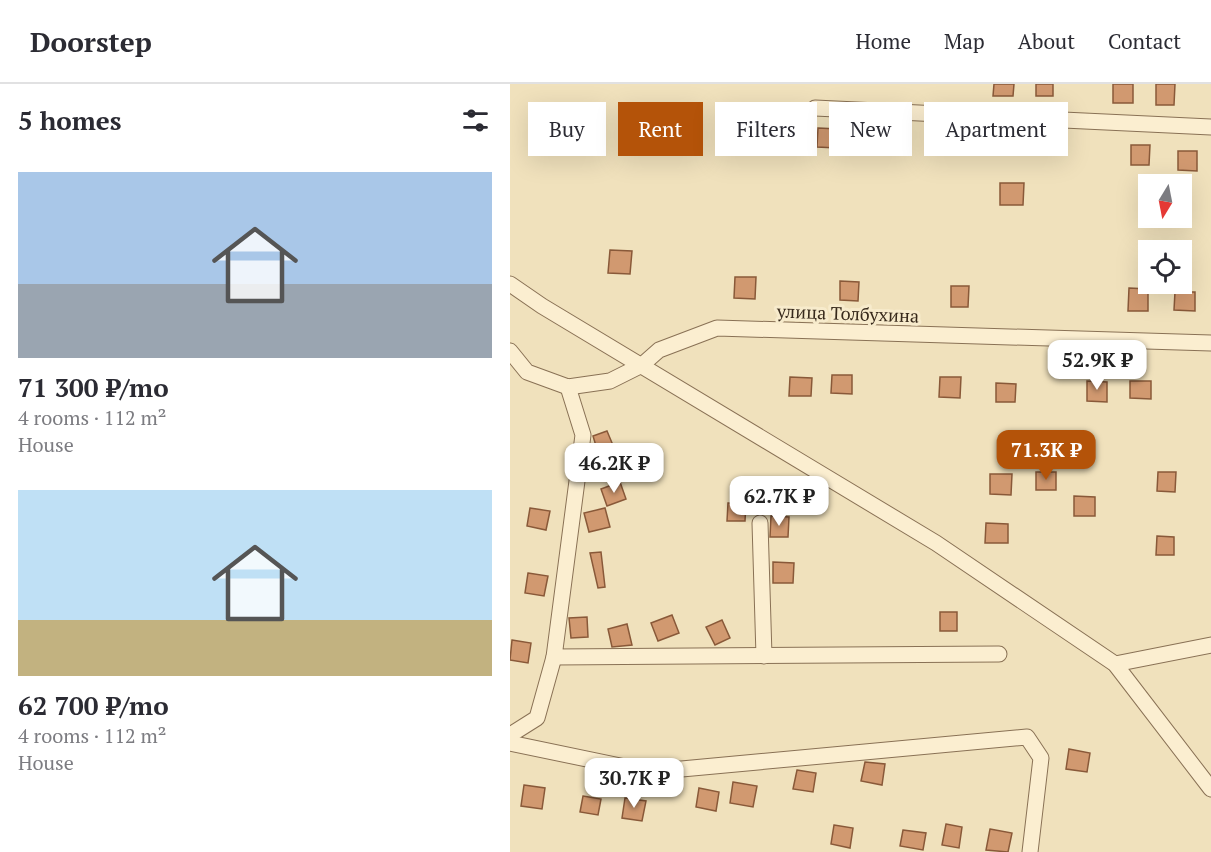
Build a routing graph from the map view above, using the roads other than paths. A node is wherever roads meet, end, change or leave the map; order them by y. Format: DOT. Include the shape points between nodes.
graph roads {
  1 [pos="817,108"];
  2 [pos="1211,127"];
  3 [pos="510,284"];
  4 [pos="1211,343"];
  5 [pos="510,351"];
  6 [pos="642,365"];
  7 [pos="568,387"];
  8 [pos="760,523"];
  9 [pos="1211,645"];
  10 [pos="999,654"];
  11 [pos="764,656"];
  12 [pos="554,657"];
  13 [pos="1115,664"];
  14 [pos="510,735"];
  15 [pos="510,743"];
  16 [pos="1211,789"];
  17 [pos="1030,852"];
  1 -- 2 [label="street"];
  3 -- 6 [label="street"];
  4 -- 6 [label="street, улица Толбухина" via="717,328 659,350"];
  5 -- 7 [label="street, улица Толбухина" via="527,372"];
  6 -- 7 [label="street, улица Толбухина" via="610,381"];
  6 -- 13 [label="street" via="936,543"];
  7 -- 12 [label="street" via="583,435"];
  8 -- 11 [label="street"];
  9 -- 13 [label="street"];
  10 -- 11 [label="street"];
  11 -- 12 [label="street"];
  12 -- 14 [label="street" via="537,718"];
  13 -- 16 [label="street"];
  15 -- 17 [label="street" via="649,772 1027,737 1041,758"];
}
